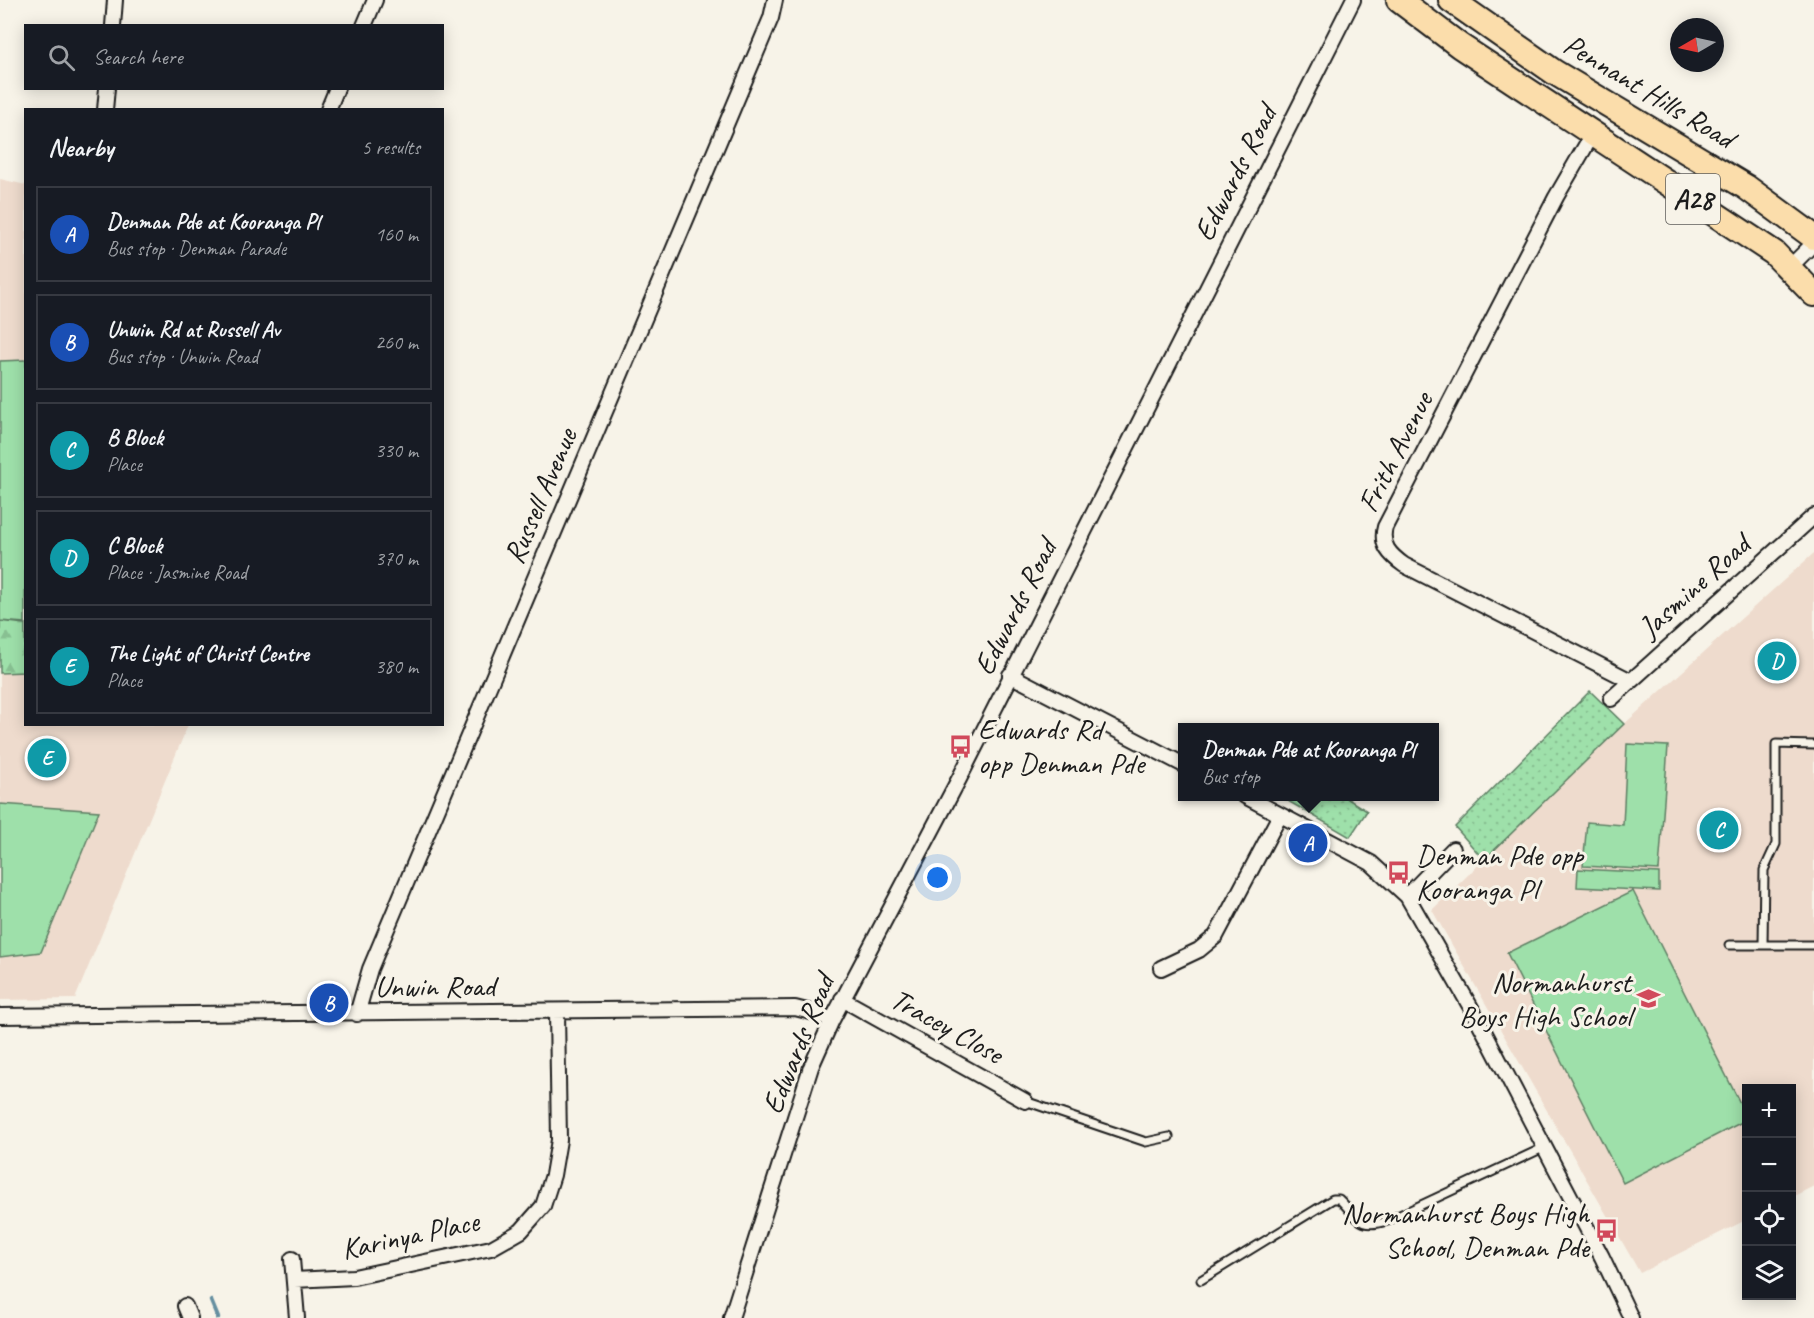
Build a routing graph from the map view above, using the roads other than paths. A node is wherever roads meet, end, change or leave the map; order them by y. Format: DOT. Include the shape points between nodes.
graph roads {
  1 [pos="116,0"];
  2 [pos="375,0"];
  3 [pos="775,0"];
  4 [pos="1353,0"];
  5 [pos="1399,0"];
  6 [pos="1451,0"];
  7 [pos="113,24"];
  8 [pos="365,24"];
  9 [pos="107,90"];
  10 [pos="336,90"];
  11 [pos="105,108"];
  12 [pos="329,108"];
  13 [pos="1592,135"];
  14 [pos="1814,237"];
  15 [pos="1814,243"];
  16 [pos="1790,267"];
  17 [pos="1814,294"];
  18 [pos="1814,516"];
  19 [pos="1010,675"];
  20 [pos="1629,680"];
  21 [pos="1611,699"];
  22 [pos="1814,744"];
  23 [pos="1178,762"];
  24 [pos="1254,801"];
  25 [pos="1280,815"];
  26 [pos="1453,849"];
  27 [pos="1407,896"];
  28 [pos="1729,945"];
  29 [pos="1763,945"];
  30 [pos="1814,945"];
  31 [pos="1161,968"];
  32 [pos="842,999"];
  33 [pos="557,1012"];
  34 [pos="357,1014"];
  35 [pos="0,1016"];
  36 [pos="832,1020"];
  37 [pos="1025,1101"];
  38 [pos="1169,1137"];
  39 [pos="1545,1147"];
  40 [pos="292,1259"];
  41 [pos="1201,1280"];
  42 [pos="294,1281"];
  43 [pos="297,1318"];
  44 [pos="730,1318"];
  45 [pos="1630,1318"];
  1 -- 7 [label="street"];
  2 -- 8 [label="street"];
  3 -- 34 [label="street, Russell Avenue" via="771,18 370,969"];
  4 -- 19 [label="street, Edwards Road"];
  5 -- 13 [label="highway, A28"];
  6 -- 14 [label="highway, Pennant Hills Road / A28" via="1554,72 1746,187"];
  9 -- 11 [label="street"];
  10 -- 12 [label="street"];
  13 -- 16 [label="highway, A28" via="1728,221"];
  13 -- 20 [label="street, Frith Avenue" via="1556,197 1383,536 1390,555 1404,565"];
  15 -- 16 [label="street"];
  16 -- 17 [label="highway, A28"];
  18 -- 20 [label="street, Jasmine Road"];
  19 -- 23 [label="street"];
  19 -- 32 [label="street, Edwards Road"];
  20 -- 21 [label="street, Jasmine Road"];
  22 -- 29 [label="lane" via="1776,744 1776,844 1764,870"];
  24 -- 25 [label="street"];
  25 -- 27 [label="street" via="1371,863"];
  25 -- 31 [label="street" via="1216,936 1199,950"];
  26 -- 27 [label="street"];
  27 -- 39 [label="street"];
  28 -- 29 [label="lane"];
  29 -- 30 [label="lane"];
  32 -- 36 [label="street, Edwards Road"];
  32 -- 37 [label="street, Tracey Close"];
  33 -- 34 [label="street, Unwin Road"];
  33 -- 36 [label="street, Unwin Road" via="795,1008"];
  33 -- 42 [label="street, Karinya Place" via="559,1140 543,1206 521,1232 491,1248 354,1277"];
  34 -- 35 [label="street, Unwin Road"];
  36 -- 44 [label="street, Edwards Road" via="812,1067"];
  37 -- 38 [label="lane" via="1146,1142"];
  39 -- 41 [label="lane" via="1377,1224 1361,1223 1339,1199 1333,1199"];
  39 -- 45 [label="street"];
  40 -- 42 [label="street"];
  42 -- 43 [label="street"];
}
